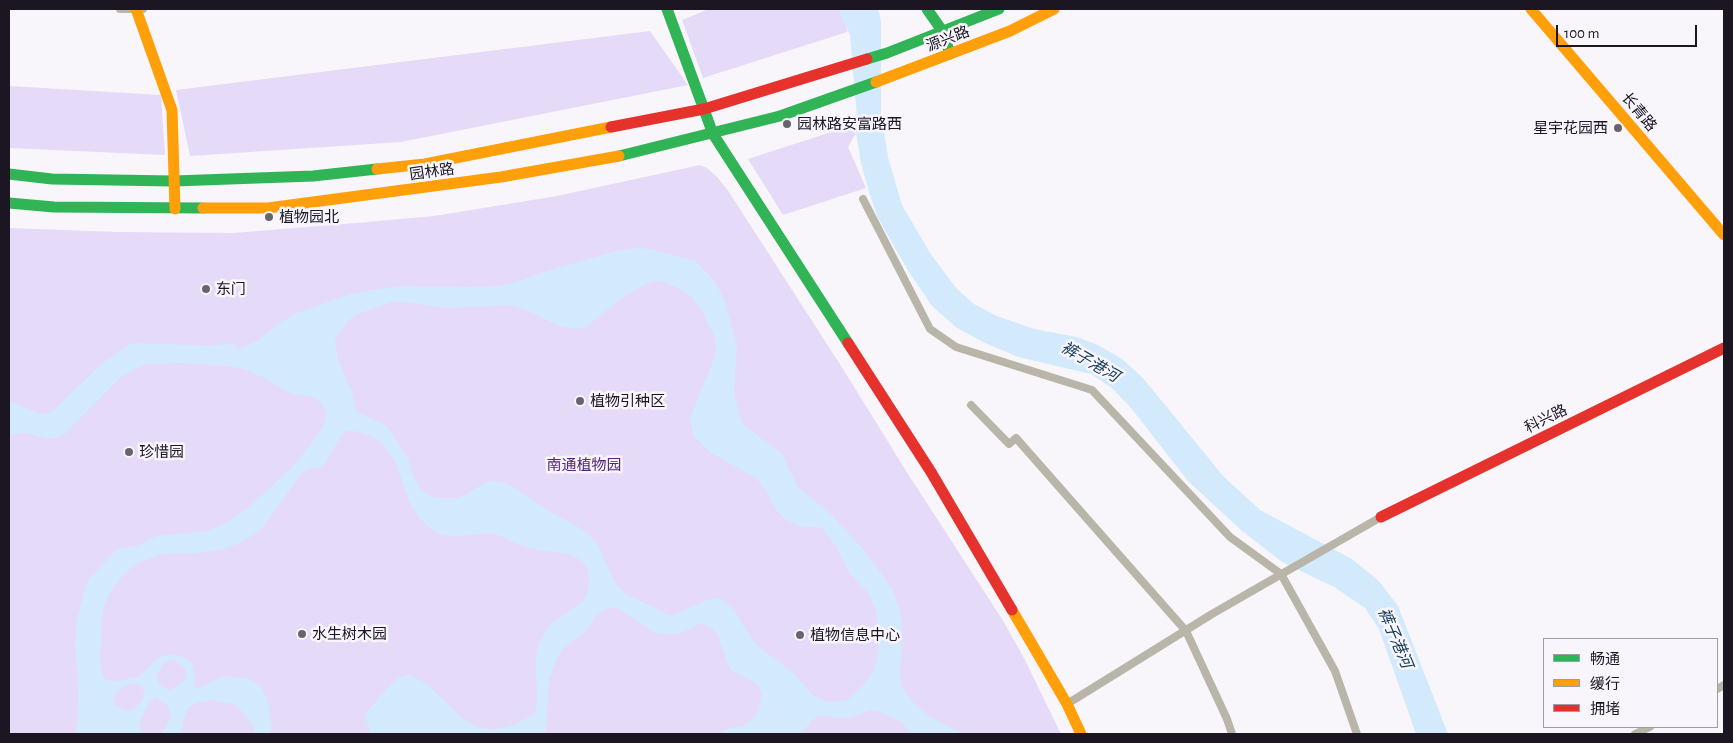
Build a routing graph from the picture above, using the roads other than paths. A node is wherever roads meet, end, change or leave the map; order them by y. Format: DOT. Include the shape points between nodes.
graph roads {
  1 [pos="120,9"];
  2 [pos="137,9"];
  3 [pos="143,9"];
  4 [pos="667,9"];
  5 [pos="927,9"];
  6 [pos="999,9"];
  7 [pos="1054,9"];
  8 [pos="1531,9"];
  9 [pos="943,32"];
  10 [pos="950,54"];
  11 [pos="831,70"];
  12 [pos="850,92"];
  13 [pos="704,109"];
  14 [pos="713,134"];
  15 [pos="9,174"];
  16 [pos="174,181"];
  17 [pos="863,199"];
  18 [pos="9,202"];
  19 [pos="175,209"];
  20 [pos="1724,236"];
  21 [pos="1724,348"];
  22 [pos="971,405"];
  23 [pos="1381,518"];
  24 [pos="1281,574"];
  25 [pos="1186,631"];
  26 [pos="1067,704"];
  27 [pos="1648,728"];
  28 [pos="1081,734"];
  29 [pos="1232,734"];
  30 [pos="1357,734"];
  31 [pos="1635,734"];
  1 -- 2 [label="street"];
  2 -- 3 [label="street"];
  2 -- 16 [label="main road" via="172,110"];
  4 -- 13 [label="main road"];
  5 -- 9 [label="main road"];
  6 -- 9 [label="main road, 源兴路"];
  7 -- 10 [label="main road, 源兴路" via="1010,31"];
  8 -- 20 [label="main road, 长青路"];
  9 -- 10 [label="main road"];
  9 -- 11 [label="main road, 源兴路"];
  10 -- 12 [label="main road, 源兴路"];
  11 -- 13 [label="main road, 园林路"];
  12 -- 14 [label="main road, 园林路" via="764,121"];
  13 -- 14 [label="main road"];
  13 -- 16 [label="main road, 园林路" via="425,164 313,176"];
  14 -- 19 [label="main road, 园林路" via="610,158 501,177 289,206"];
  14 -- 26 [label="main road" via="931,472"];
  15 -- 16 [label="main road, 园林路" via="52,179"];
  16 -- 19 [label="main road"];
  17 -- 24 [label="street" via="930,329 956,347 1092,390 1230,537"];
  18 -- 19 [label="main road, 园林路" via="54,207"];
  21 -- 23 [label="main road, 科兴路"];
  22 -- 25 [label="street" via="1009,444 1016,438"];
  23 -- 24 [label="street"];
  24 -- 25 [label="street"];
  24 -- 30 [label="street" via="1335,671"];
  25 -- 26 [label="street"];
  25 -- 29 [label="street"];
  26 -- 28 [label="main road"];
  27 -- 31 [label="street"];
}
